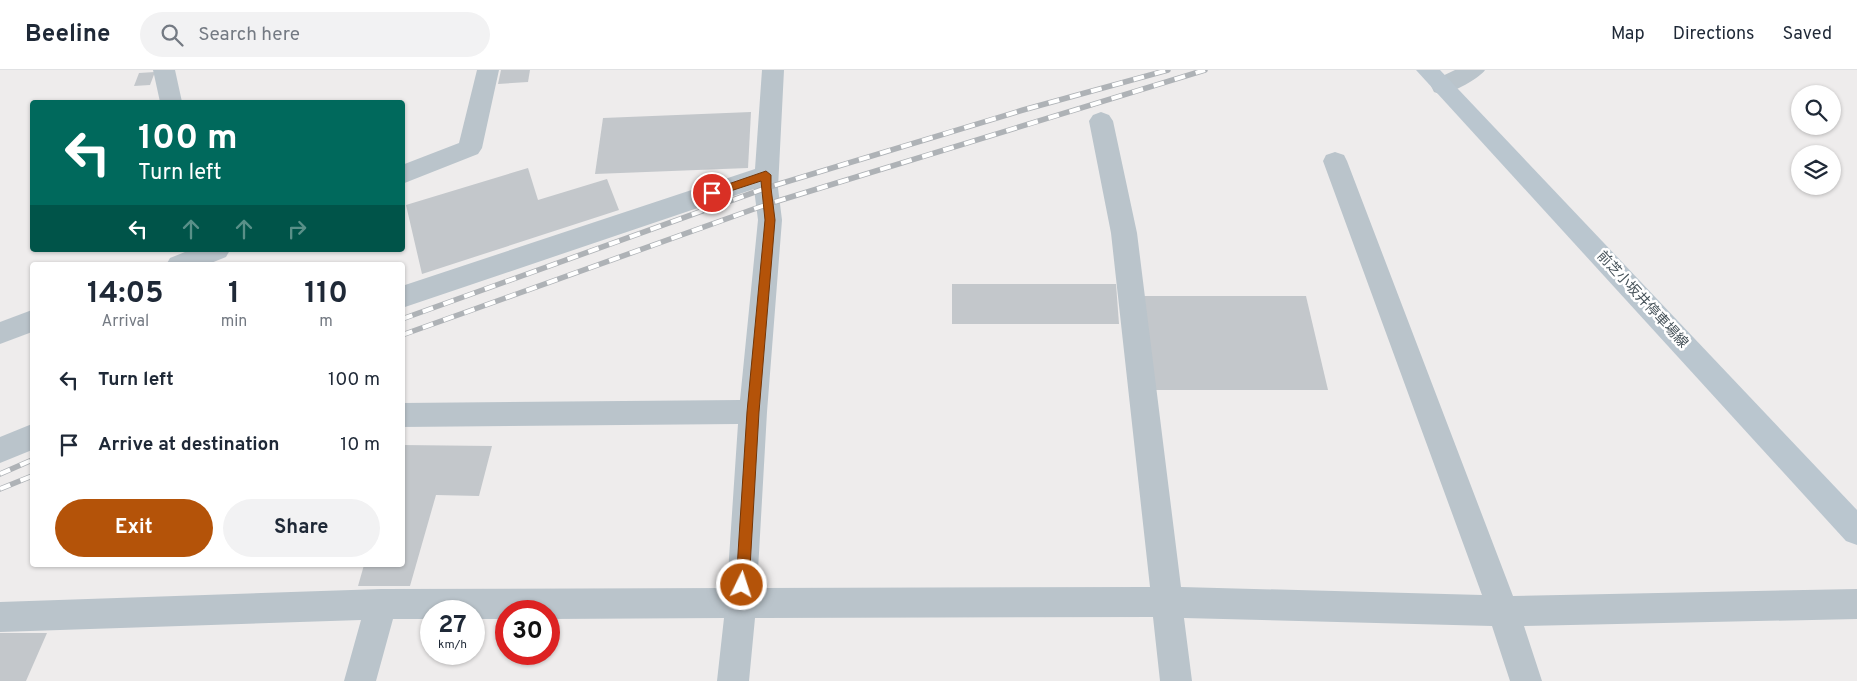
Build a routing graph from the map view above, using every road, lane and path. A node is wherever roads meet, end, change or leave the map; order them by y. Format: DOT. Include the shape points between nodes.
graph roads {
  1 [pos="164,70"];
  2 [pos="488,70"];
  3 [pos="773,70"];
  4 [pos="1474,70"];
  5 [pos="1434,78"];
  6 [pos="171,100"];
  7 [pos="1101,121"];
  8 [pos="1335,161"];
  9 [pos="405,174"];
  10 [pos="766,175"];
  11 [pos="212,255"];
  12 [pos="189,262"];
  13 [pos="405,296"];
  14 [pos="30,322"];
  15 [pos="0,333"];
  16 [pos="753,412"];
  17 [pos="405,415"];
  18 [pos="30,438"];
  19 [pos="0,450"];
  20 [pos="1857,531"];
  21 [pos="1167,602"];
  22 [pos="381,604"];
  23 [pos="741,604"];
  24 [pos="1857,604"];
  25 [pos="1503,611"];
  26 [pos="0,616"];
  27 [pos="360,681"];
  28 [pos="733,681"];
  29 [pos="1176,681"];
  30 [pos="1526,681"];
  1 -- 6 [label="street"];
  2 -- 9 [label="street" via="470,148"];
  3 -- 10 [label="street"];
  4 -- 5 [label="street"];
  5 -- 20 [label="main road, 前芝小坂井停車場線"];
  7 -- 21 [label="street" via="1124,233"];
  8 -- 25 [label="street"];
  10 -- 13 [label="street"];
  10 -- 16 [label="street" via="770,220"];
  11 -- 12 [label="street"];
  14 -- 15 [label="street"];
  16 -- 17 [label="street"];
  16 -- 23 [label="street"];
  18 -- 19 [label="street"];
  21 -- 23 [label="street"];
  21 -- 25 [label="street"];
  21 -- 29 [label="street"];
  22 -- 23 [label="street"];
  22 -- 26 [label="street"];
  22 -- 27 [label="street"];
  23 -- 28 [label="street"];
  24 -- 25 [label="street"];
  25 -- 30 [label="street"];
}
